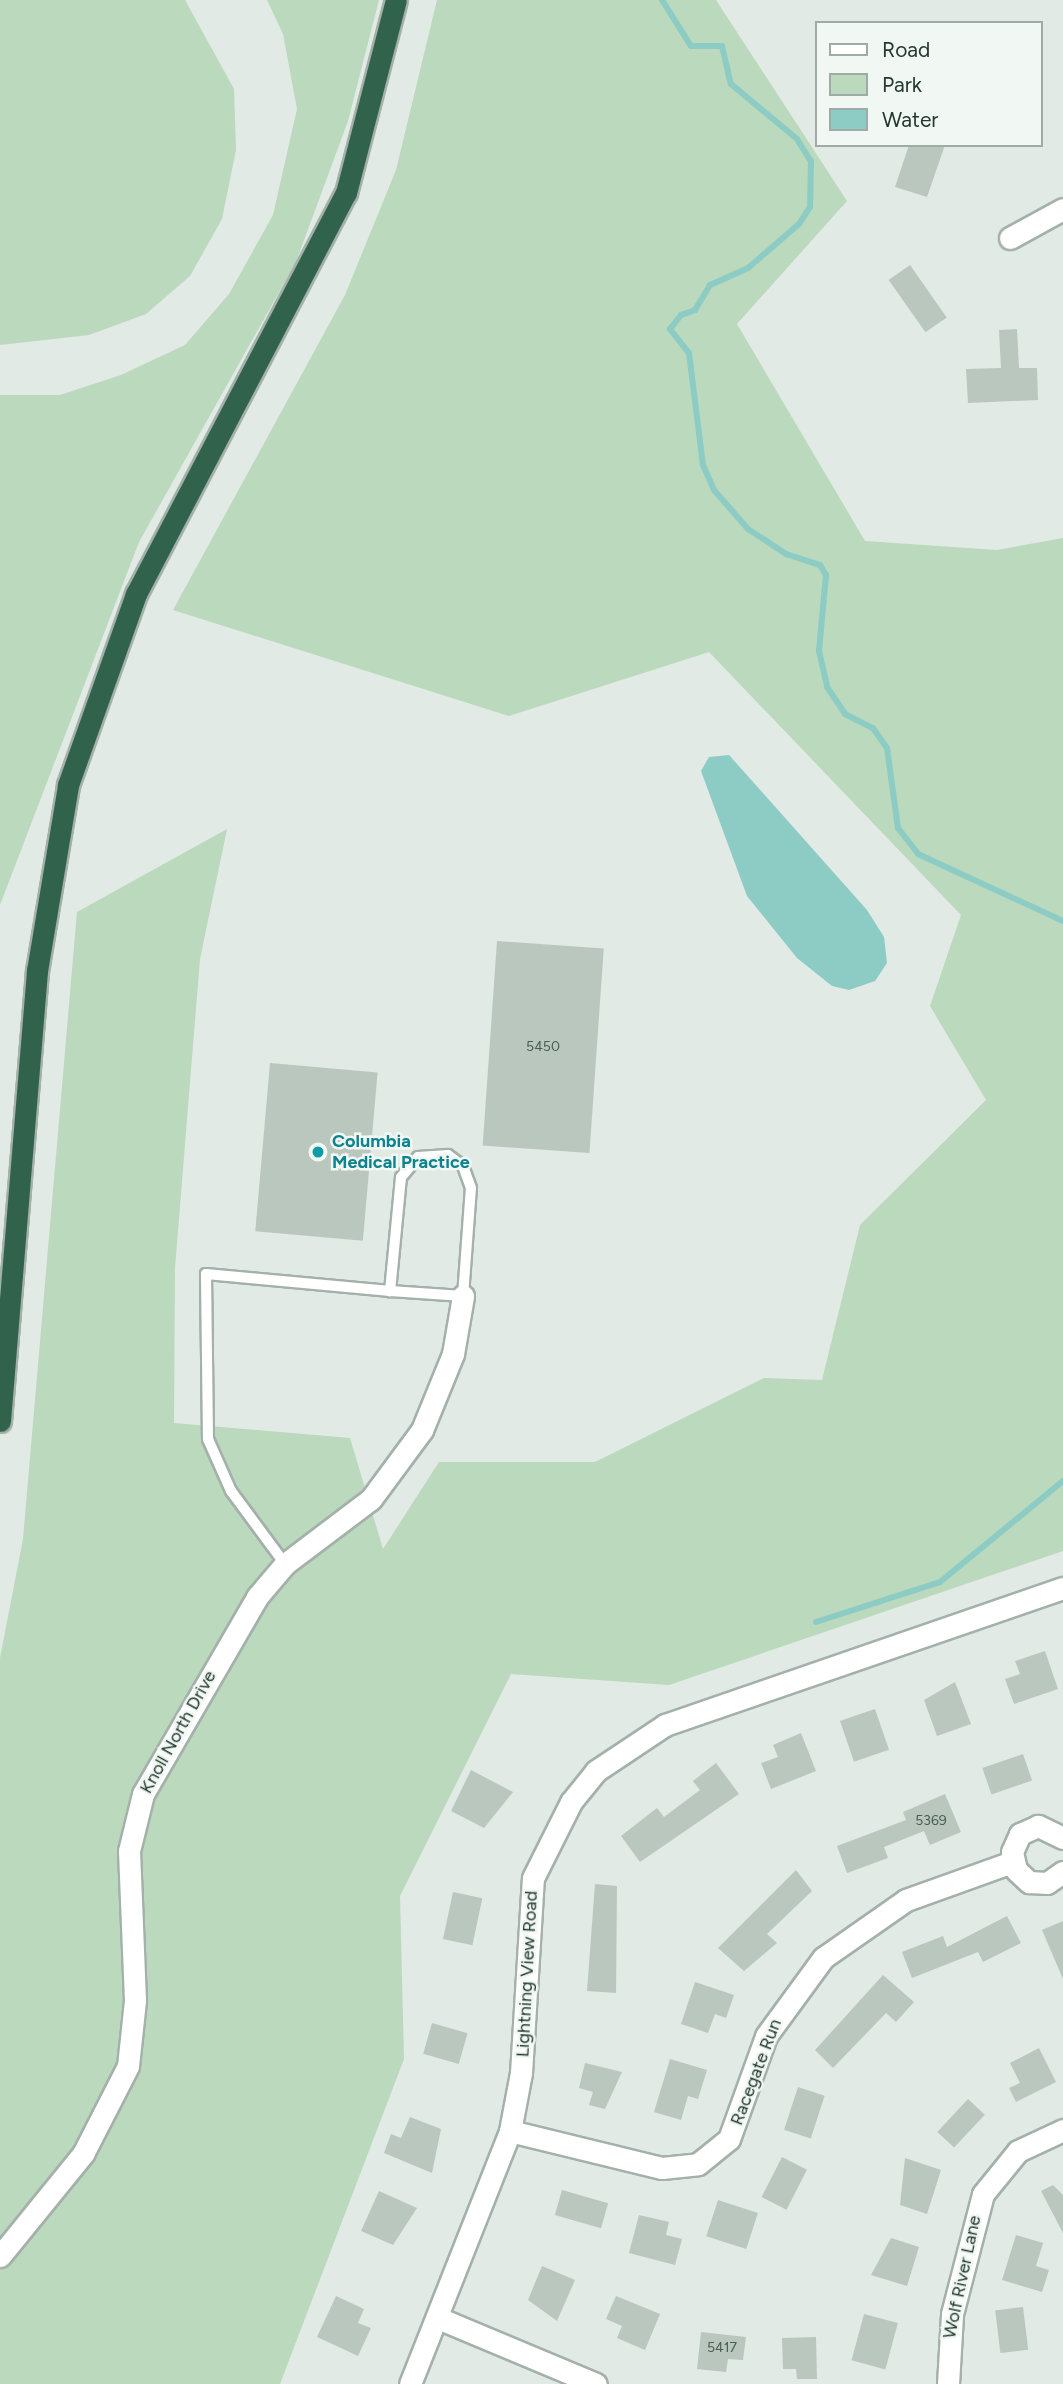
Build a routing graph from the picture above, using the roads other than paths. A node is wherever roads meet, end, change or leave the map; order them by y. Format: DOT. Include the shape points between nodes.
graph roads {
  1 [pos="396,0"];
  2 [pos="1063,209"];
  3 [pos="1010,237"];
  4 [pos="390,1291"];
  5 [pos="463,1296"];
  6 [pos="0,1421"];
  7 [pos="285,1564"];
  8 [pos="1063,1588"];
  9 [pos="1063,1838"];
  10 [pos="1012,1862"];
  11 [pos="1063,1872"];
  12 [pos="1063,2130"];
  13 [pos="510,2131"];
  14 [pos="0,2256"];
  15 [pos="438,2318"];
  16 [pos="410,2384"];
  17 [pos="596,2384"];
  18 [pos="948,2384"];
  1 -- 6 [label="highway" via="346,193 136,594 68,785 37,971"];
  2 -- 3 [label="street"];
  4 -- 5 [label="lane"];
  4 -- 5 [label="lane" via="401,1177 418,1157 437,1153 463,1166 471,1188"];
  4 -- 7 [label="lane" via="206,1274 208,1439 231,1491"];
  5 -- 7 [label="street, Knoll North Drive" via="453,1354 422,1430 371,1499"];
  7 -- 14 [label="street, Knoll North Drive" via="236,1626 143,1794 133,1823 128,1888 135,2035 119,2092 83,2154"];
  8 -- 13 [label="street, Lightning View Road" via="691,1714 596,1771 564,1814 533,1878 523,2049"];
  9 -- 10 [label="street" via="1048,1827 1028,1829 1014,1842"];
  10 -- 11 [label="street" via="1022,1877 1038,1884"];
  10 -- 13 [label="street, Racegate Run" via="906,1900 823,1958 766,2036 729,2139 698,2164 662,2168"];
  12 -- 18 [label="street, Wolf River Lane" via="1018,2151 983,2194 951,2314"];
  13 -- 15 [label="street, Lightning View Road"];
  15 -- 16 [label="street, Lightning View Road"];
  15 -- 17 [label="street"];
}
